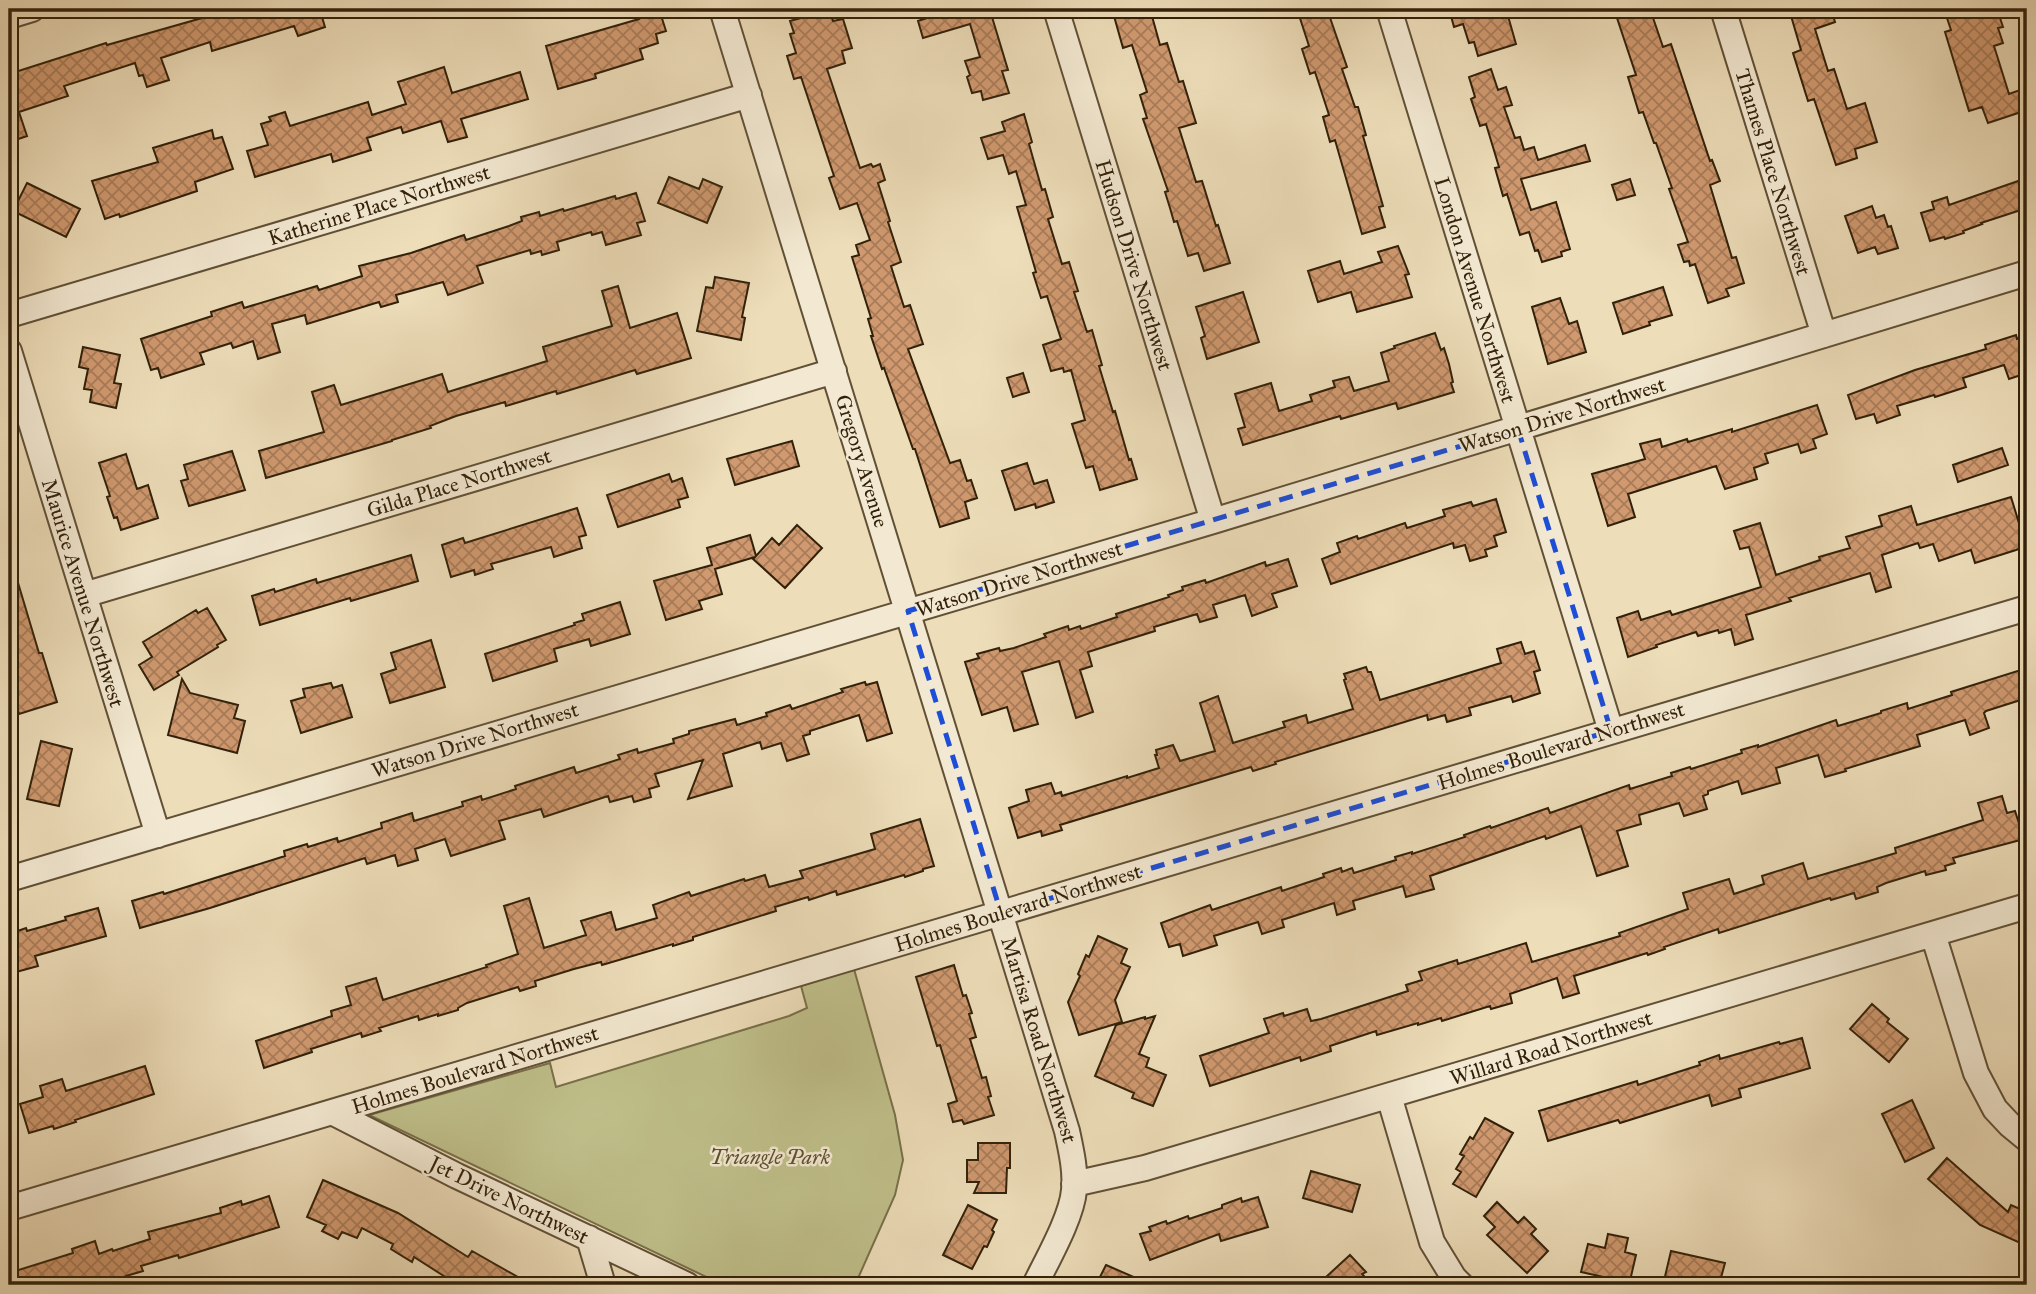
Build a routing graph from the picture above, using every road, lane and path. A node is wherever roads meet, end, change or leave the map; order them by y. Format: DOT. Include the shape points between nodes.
graph roads {
  1 [pos="32,9"];
  2 [pos="722,9"];
  3 [pos="1056,9"];
  4 [pos="1389,9"];
  5 [pos="1723,9"];
  6 [pos="9,16"];
  7 [pos="749,95"];
  8 [pos="2027,273"];
  9 [pos="9,315"];
  10 [pos="1824,335"];
  11 [pos="9,351"];
  12 [pos="834,371"];
  13 [pos="1518,429"];
  14 [pos="1213,521"];
  15 [pos="84,595"];
  16 [pos="2027,608"];
  17 [pos="908,611"];
  18 [pos="1611,731"];
  19 [pos="158,835"];
  20 [pos="9,879"];
  21 [pos="2027,906"];
  22 [pos="1001,913"];
  23 [pos="1933,934"];
  24 [pos="1388,1096"];
  25 [pos="332,1112"];
  26 [pos="2027,1139"];
  27 [pos="1074,1184"];
  28 [pos="9,1208"];
  29 [pos="589,1238"];
  30 [pos="603,1285"];
  31 [pos="687,1285"];
  32 [pos="1035,1285"];
  33 [pos="1461,1285"];
  1 -- 6 [label="street"];
  2 -- 7 [label="street, Gregory Avenue"];
  3 -- 14 [label="street, Hudson Drive Northwest"];
  4 -- 13 [label="street, London Avenue Northwest"];
  5 -- 10 [label="street, Thames Place Northwest"];
  7 -- 9 [label="street, Katherine Place Northwest"];
  7 -- 12 [label="street, Gregory Avenue"];
  8 -- 10 [label="street, Watson Drive Northwest"];
  10 -- 13 [label="street, Watson Drive Northwest"];
  11 -- 15 [label="street, Maurice Avenue Northwest"];
  12 -- 15 [label="street, Gilda Place Northwest"];
  12 -- 17 [label="street, Gregory Avenue"];
  13 -- 14 [label="street, Watson Drive Northwest"];
  13 -- 18 [label="street, London Avenue Northwest"];
  14 -- 17 [label="street, Watson Drive Northwest"];
  15 -- 19 [label="street, Maurice Avenue Northwest"];
  16 -- 18 [label="street, Holmes Boulevard Northwest"];
  17 -- 19 [label="street, Watson Drive Northwest"];
  17 -- 22 [label="street, Gregory Avenue"];
  18 -- 22 [label="street, Holmes Boulevard Northwest"];
  19 -- 20 [label="street, Watson Drive Northwest"];
  21 -- 23 [label="street, Willard Road Northwest"];
  22 -- 25 [label="street, Holmes Boulevard Northwest"];
  22 -- 27 [label="street, Martisa Road Northwest" via="1067,1131"];
  23 -- 24 [label="street, Willard Road Northwest"];
  23 -- 26 [label="street" via="1976,1073 1995,1109"];
  24 -- 27 [label="street, Willard Road Northwest" via="1145,1168"];
  24 -- 33 [label="street" via="1432,1242"];
  25 -- 28 [label="street, Holmes Boulevard Northwest"];
  25 -- 29 [label="street, Jet Drive Northwest"];
  27 -- 32 [label="street, Martisa Road Northwest" via="1065,1222"];
  29 -- 30 [label="street"];
  29 -- 31 [label="street, Jet Drive Northwest"];
}
